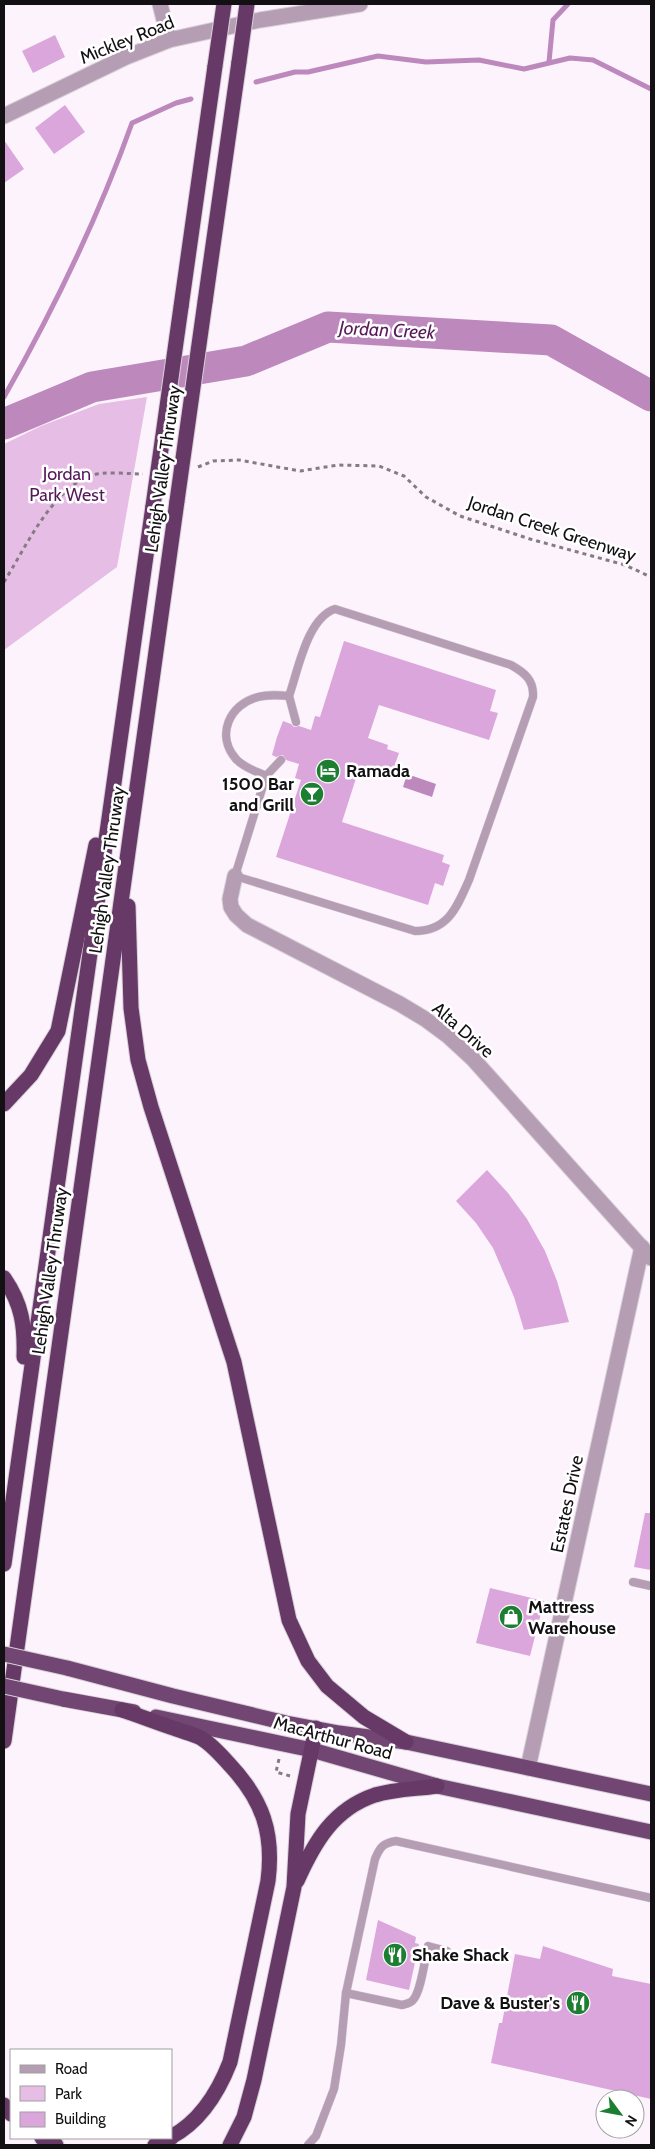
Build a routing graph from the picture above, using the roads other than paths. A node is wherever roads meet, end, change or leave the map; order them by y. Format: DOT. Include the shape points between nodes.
graph roads {
  1 [pos="160,4"];
  2 [pos="224,4"];
  3 [pos="247,4"];
  4 [pos="360,4"];
  5 [pos="170,40"];
  6 [pos="4,116"];
  7 [pos="128,686"];
  8 [pos="289,696"];
  9 [pos="296,722"];
  10 [pos="281,760"];
  11 [pos="266,776"];
  12 [pos="127,862"];
  13 [pos="234,876"];
  14 [pos="4,1104"];
  15 [pos="648,1249"];
  16 [pos="4,1278"];
  17 [pos="23,1427"];
  18 [pos="4,1564"];
  19 [pos="633,1582"];
  20 [pos="651,1586"];
  21 [pos="4,1654"];
  22 [pos="4,1686"];
  23 [pos="122,1710"];
  24 [pos="316,1728"];
  25 [pos="4,1742"];
  26 [pos="406,1742"];
  27 [pos="312,1750"];
  28 [pos="528,1768"];
  29 [pos="437,1786"];
  30 [pos="651,1794"];
  31 [pos="651,1832"];
  32 [pos="294,1887"];
  33 [pos="651,1898"];
  34 [pos="447,1950"];
  35 [pos="346,1993"];
  36 [pos="172,2137"];
  37 [pos="44,2139"];
  38 [pos="169,2139"];
  39 [pos="56,2145"];
  40 [pos="155,2145"];
  41 [pos="230,2145"];
  42 [pos="308,2145"];
  1 -- 5 [label="street"];
  2 -- 7 [label="highway, Lehigh Valley Thruway, bridge"];
  3 -- 12 [label="highway, Lehigh Valley Thruway, bridge"];
  4 -- 5 [label="street, Mickley Road" via="260,20"];
  5 -- 6 [label="street, Mickley Road" via="126,57"];
  7 -- 14 [label="highway" via="58,1031 31,1075"];
  7 -- 17 [label="highway, Lehigh Valley Thruway"];
  8 -- 9 [label="lane"];
  8 -- 11 [label="lane" via="263,696 246,702 231,715 226,726 226,743 237,760"];
  8 -- 13 [label="lane" via="313,628 324,614 335,609 511,665 530,679 534,688 469,880 460,900 438,927 414,931"];
  10 -- 11 [label="lane"];
  11 -- 13 [label="lane"];
  12 -- 25 [label="highway, Lehigh Valley Thruway"];
  12 -- 26 [label="highway" via="131,1008 138,1060 234,1362 289,1620 300,1647 327,1686 364,1717"];
  13 -- 15 [label="street, Alta Drive" via="230,899 236,915 262,934 400,1004 448,1036"];
  15 -- 28 [label="street, Estates Drive"];
  16 -- 17 [label="highway" via="18,1304 25,1329"];
  17 -- 18 [label="highway, Lehigh Valley Thruway"];
  19 -- 20 [label="lane"];
  21 -- 24 [label="highway, MacArthur Road, bridge"];
  22 -- 23 [label="highway, MacArthur Road, bridge"];
  23 -- 27 [label="highway, MacArthur Road"];
  23 -- 36 [label="highway" via="201,1738 213,1748 251,1790 269,1835 268,1882 230,2062 220,2087 206,2107"];
  24 -- 26 [label="highway, MacArthur Road"];
  24 -- 27 [label="highway"];
  26 -- 28 [label="highway, MacArthur Road"];
  27 -- 29 [label="highway, MacArthur Road"];
  27 -- 32 [label="highway" via="298,1814"];
  28 -- 30 [label="highway, MacArthur Road"];
  29 -- 31 [label="highway, MacArthur Road"];
  29 -- 32 [label="highway" via="376,1795 335,1818 310,1853"];
  32 -- 41 [label="highway" via="254,2080 244,2117"];
  33 -- 35 [label="lane" via="396,1841 386,1842 375,1859"];
  34 -- 35 [label="lane" via="428,1946 417,1992 414,2000 408,2003 402,2005"];
  35 -- 42 [label="lane" via="334,2089 316,2136"];
  37 -- 39 [label="highway"];
  38 -- 40 [label="highway"];
}
